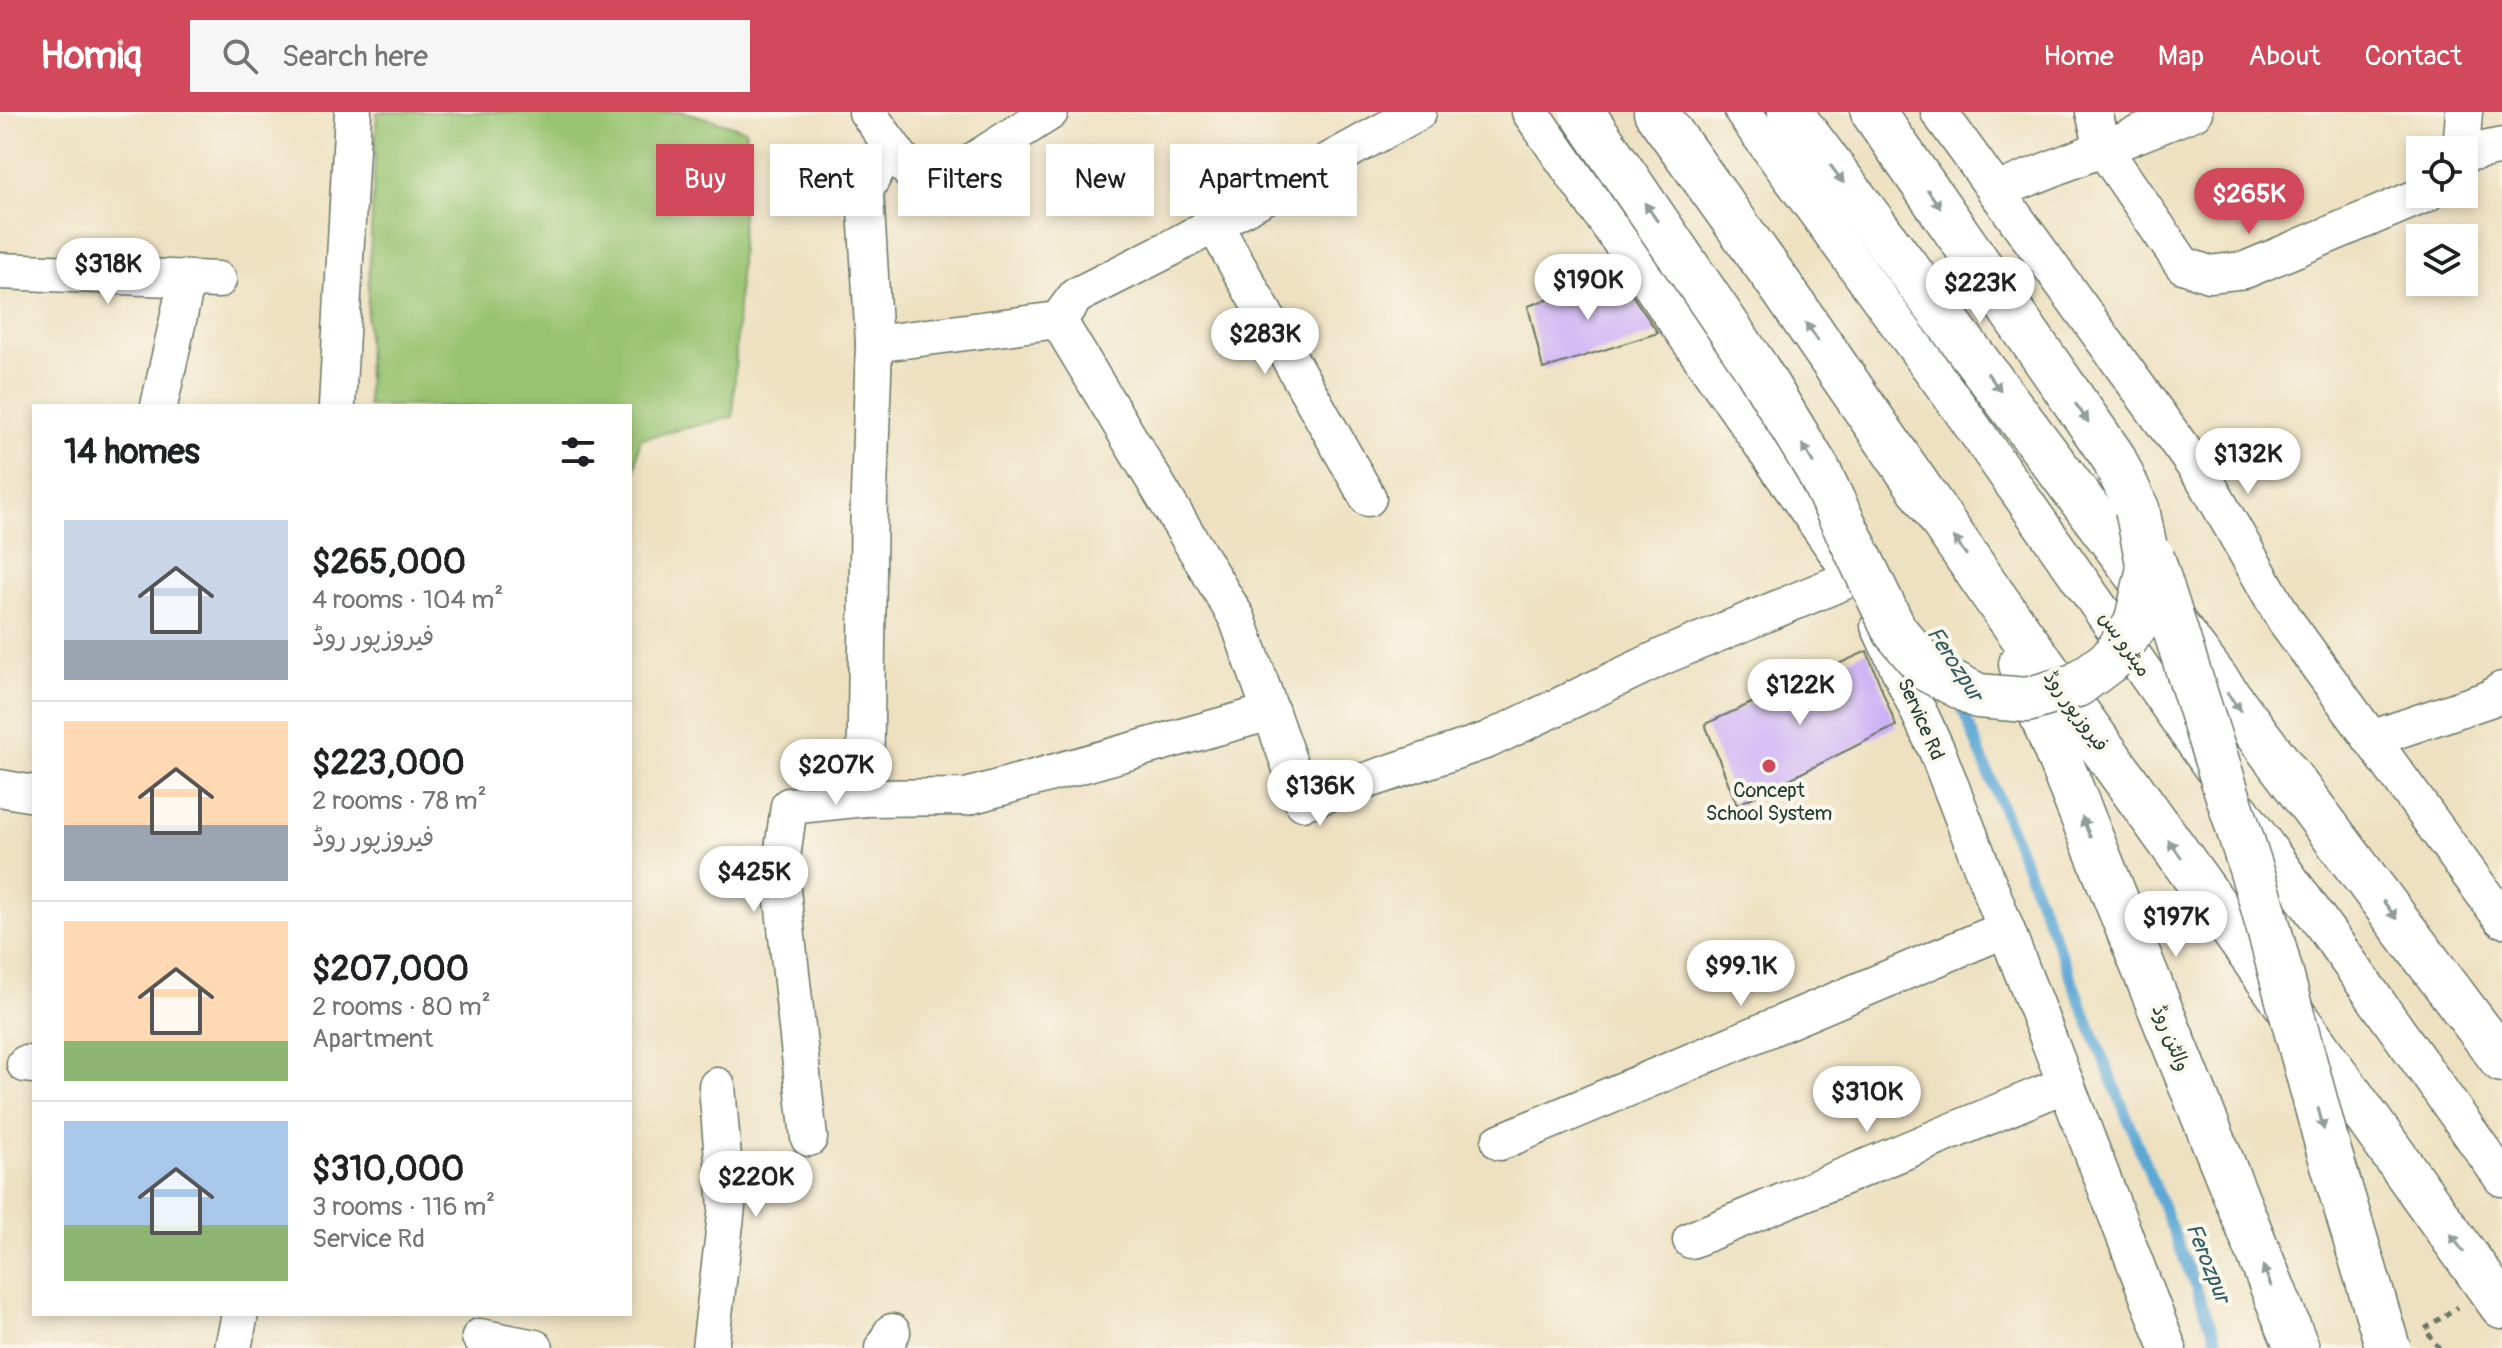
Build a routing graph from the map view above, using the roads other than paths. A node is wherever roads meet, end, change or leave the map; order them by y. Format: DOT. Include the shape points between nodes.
graph roads {
  1 [pos="353,112"];
  2 [pos="867,112"];
  3 [pos="1050,112"];
  4 [pos="1418,112"];
  5 [pos="1530,112"];
  6 [pos="1582,112"];
  7 [pos="1656,112"];
  8 [pos="1743,112"];
  9 [pos="1790,112"];
  10 [pos="1873,112"];
  11 [pos="1939,112"];
  12 [pos="2094,112"];
  13 [pos="2194,112"];
  14 [pos="2464,112"];
  15 [pos="2463,136"];
  16 [pos="890,144"];
  17 [pos="2502,146"];
  18 [pos="2103,148"];
  19 [pos="2478,150"];
  20 [pos="1996,191"];
  21 [pos="2406,202"];
  22 [pos="1214,224"];
  23 [pos="0,271"];
  24 [pos="1058,320"];
  25 [pos="874,344"];
  26 [pos="160,404"];
  27 [pos="337,404"];
  28 [pos="1368,498"];
  29 [pos="2137,509"];
  30 [pos="1854,577"];
  31 [pos="1993,595"];
  32 [pos="2502,690"];
  33 [pos="1271,712"];
  34 [pos="2371,739"];
  35 [pos="0,788"];
  36 [pos="32,794"];
  37 [pos="865,798"];
  38 [pos="2500,911"];
  39 [pos="2006,929"];
  40 [pos="2502,1060"];
  41 [pos="2066,1084"];
  42 [pos="717,1086"];
  43 [pos="809,1138"];
  44 [pos="1500,1142"];
  45 [pos="2502,1178"];
  46 [pos="1691,1240"];
  47 [pos="2502,1306"];
  48 [pos="240,1316"];
  49 [pos="481,1333"];
  50 [pos="2407,1339"];
  51 [pos="233,1348"];
  52 [pos="535,1348"];
  53 [pos="710,1348"];
  54 [pos="2168,1348"];
  55 [pos="2297,1348"];
  1 -- 27 [label="street"];
  2 -- 16 [label="street"];
  3 -- 16 [label="street" via="935,182 917,181"];
  4 -- 22 [label="street"];
  5 -- 30 [label="street, Service Rd"];
  29 -- 6 [label="main road, one-way, bridge" via="2149,568 2136,624 2112,659 2077,685 2027,700 1978,696 1928,670 1895,631 1818,470 1757,369"];
  31 -- 7 [label="main road, فیروزپور روڈ, one-way"];
  8 -- 45 [label="street, میٹرو بس" via="1958,406"];
  9 -- 40 [label="main road, one-way"];
  10 -- 29 [label="main road, one-way" via="2113,457"];
  11 -- 20 [label="street"];
  12 -- 18 [label="street"];
  13 -- 18 [label="street"];
  14 -- 15 [label="street"];
  16 -- 25 [label="street" via="865,191"];
  17 -- 19 [label="street"];
  18 -- 20 [label="street"];
  18 -- 21 [label="street" via="2183,265 2209,274 2245,270"];
  20 -- 34 [label="street" via="2207,483 2285,620"];
  22 -- 24 [label="street" via="1076,296"];
  22 -- 28 [label="street"];
  23 -- 26 [label="street" via="203,280"];
  24 -- 25 [label="street"];
  24 -- 33 [label="street" via="1237,618"];
  25 -- 37 [label="street"];
  29 -- 50 [label="main road, one-way, bridge" via="2261,900 2328,1148"];
  30 -- 33 [label="street" via="1666,655 1488,740 1303,802"];
  30 -- 39 [label="street, Service Rd" via="1937,751"];
  47 -- 31 [label="main road, فیروزپور روڈ, one-way"];
  55 -- 31 [label="main road, والٹن روڈ, one-way"];
  32 -- 34 [label="street"];
  33 -- 37 [label="street" via="966,797"];
  34 -- 38 [label="street"];
  35 -- 36 [label="street"];
  37 -- 43 [label="street" via="789,806 780,872"];
  39 -- 41 [label="street, Service Rd"];
  39 -- 44 [label="street"];
  41 -- 46 [label="street"];
  41 -- 54 [label="street, Service Rd"];
  42 -- 53 [label="street" via="727,1207"];
  48 -- 51 [label="street"];
  49 -- 52 [label="street"];
}
